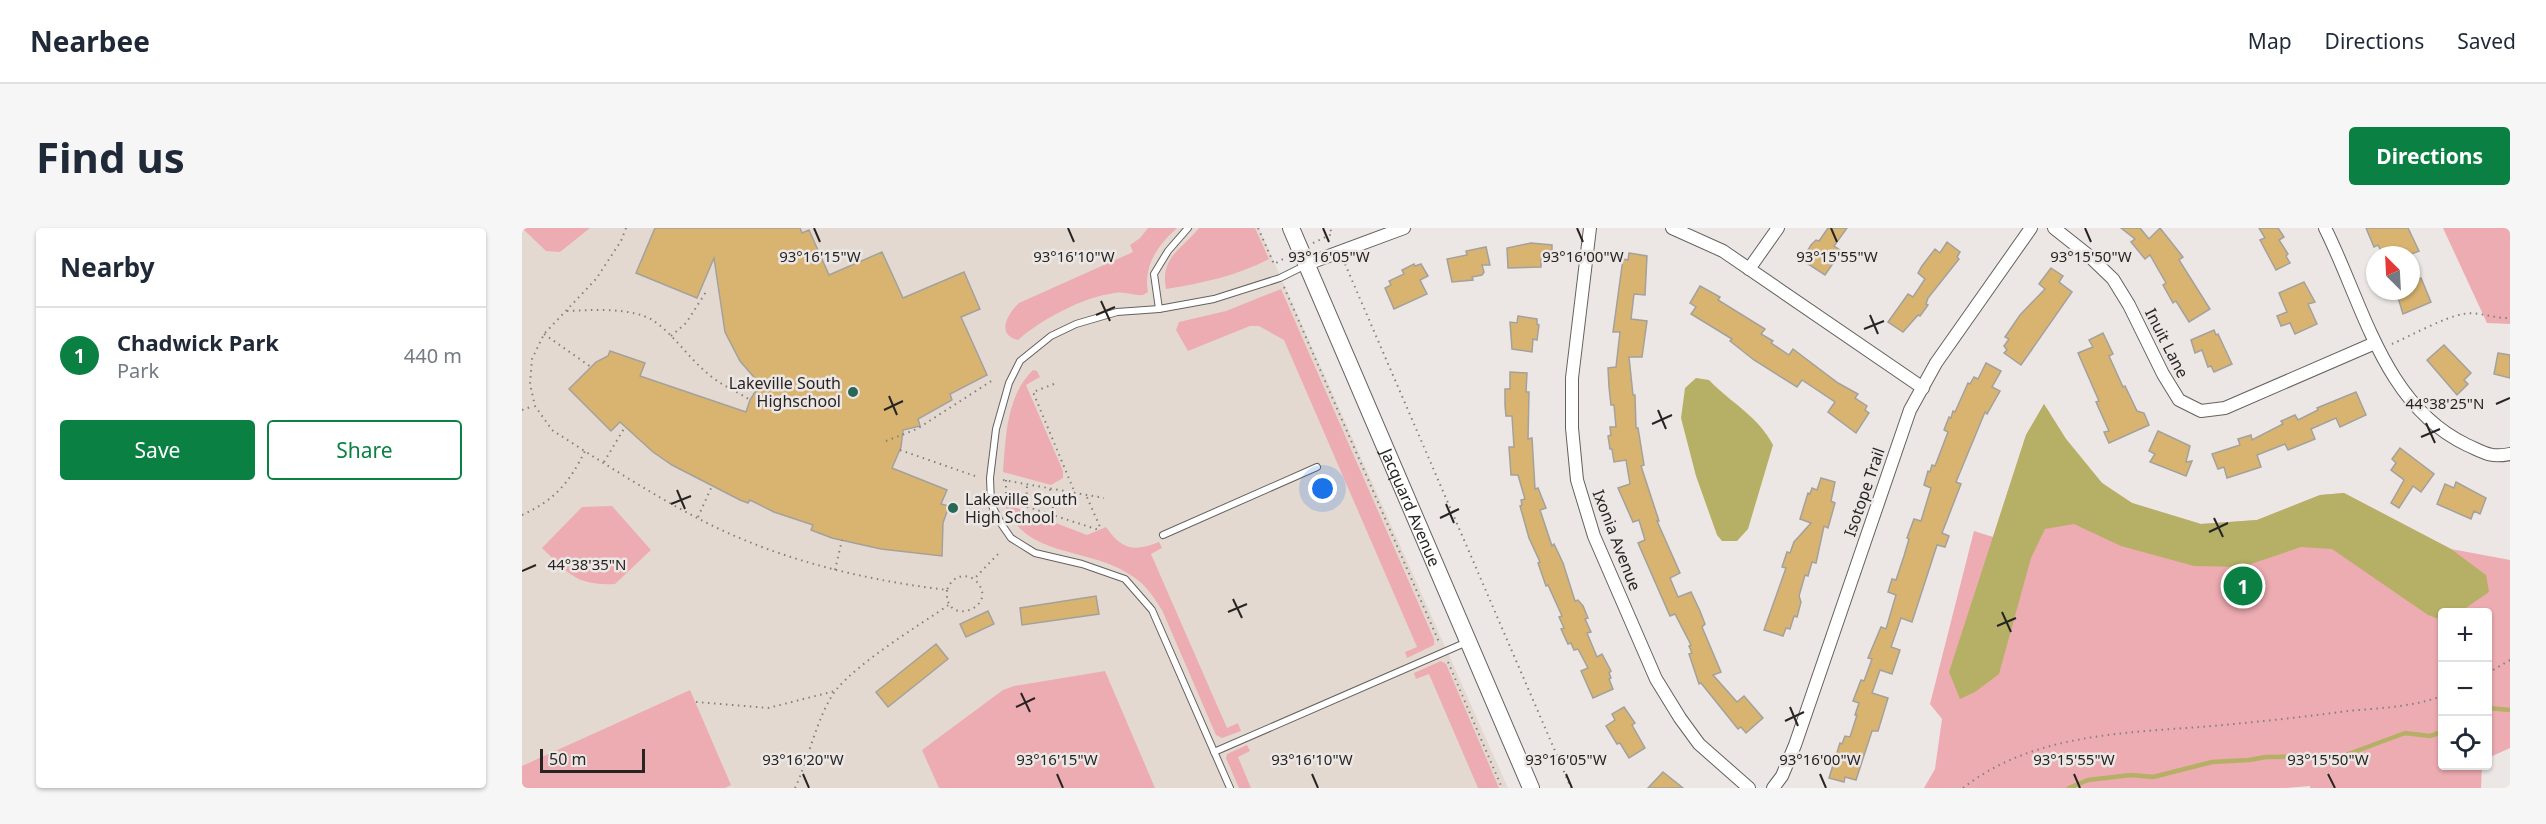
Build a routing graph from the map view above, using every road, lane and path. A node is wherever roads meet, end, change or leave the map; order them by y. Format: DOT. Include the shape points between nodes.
graph roads {
  1 [pos="626,228"];
  2 [pos="1188,228"];
  3 [pos="1258,228"];
  4 [pos="1291,228"];
  5 [pos="1404,228"];
  6 [pos="1590,228"];
  7 [pos="1672,228"];
  8 [pos="1778,228"];
  9 [pos="2031,228"];
  10 [pos="2054,228"];
  11 [pos="2325,228"];
  12 [pos="1332,234"];
  13 [pos="1340,252"];
  14 [pos="1274,264"];
  15 [pos="1307,264"];
  16 [pos="1749,269"];
  17 [pos="1284,287"];
  18 [pos="706,292"];
  19 [pos="1159,309"];
  20 [pos="567,311"];
  21 [pos="2510,318"];
  22 [pos="544,334"];
  23 [pos="671,336"];
  24 [pos="2377,347"];
  25 [pos="591,367"];
  26 [pos="993,380"];
  27 [pos="1053,384"];
  28 [pos="1923,388"];
  29 [pos="750,400"];
  30 [pos="535,406"];
  31 [pos="522,410"];
  32 [pos="624,427"];
  33 [pos="886,441"];
  34 [pos="900,450"];
  35 [pos="585,451"];
  36 [pos="2510,454"];
  37 [pos="604,462"];
  38 [pos="1317,467"];
  39 [pos="975,476"];
  40 [pos="1028,484"];
  41 [pos="712,486"];
  42 [pos="1050,489"];
  43 [pos="1075,493"];
  44 [pos="1086,495"];
  45 [pos="1104,498"];
  46 [pos="1026,506"];
  47 [pos="522,515"];
  48 [pos="1054,515"];
  49 [pos="698,517"];
  50 [pos="1163,535"];
  51 [pos="842,540"];
  52 [pos="1000,552"];
  53 [pos="835,570"];
  54 [pos="974,579"];
  55 [pos="947,590"];
  56 [pos="950,604"];
  57 [pos="1439,642"];
  58 [pos="1468,642"];
  59 [pos="1447,660"];
  60 [pos="2510,660"];
  61 [pos="2492,670"];
  62 [pos="836,691"];
  63 [pos="2438,697"];
  64 [pos="696,702"];
  65 [pos="1214,752"];
  66 [pos="795,788"];
  67 [pos="1230,788"];
  68 [pos="1502,788"];
  69 [pos="1530,788"];
  70 [pos="1571,788"];
  71 [pos="1749,788"];
  72 [pos="1773,788"];
  73 [pos="1963,788"];
  1 -- 20 [label="path" via="596,279"];
  2 -- 19 [label="lane" via="1154,274"];
  3 -- 14 [label="path"];
  4 -- 15 [label="street, Jacquard Avenue"];
  5 -- 13 [label="street"];
  6 -- 71 [label="street, Ixonia Avenue" via="1572,378 1577,480 1594,536 1656,679 1699,744"];
  7 -- 16 [label="street" via="1723,251"];
  8 -- 16 [label="street"];
  9 -- 28 [label="street, Isotope Trail" via="1936,363"];
  10 -- 24 [label="street, Inuit Lane" via="2113,279 2179,400 2201,411 2225,408"];
  11 -- 24 [label="street"];
  12 -- 13 [label="path"];
  13 -- 15 [label="street"];
  13 -- 70 [label="path"];
  15 -- 19 [label="lane" via="1245,290"];
  15 -- 58 [label="street, Jacquard Avenue"];
  16 -- 28 [label="street"];
  17 -- 57 [label="path"];
  18 -- 23 [label="path" via="686,323"];
  19 -- 65 [label="lane" via="1117,312 1077,324 1051,336 1020,361 1009,383 996,429 990,478 992,504 1011,538 1035,553 1125,579 1152,610"];
  20 -- 22 [label="path"];
  20 -- 23 [label="path" via="591,309 637,314 652,320"];
  21 -- 24 [label="path" via="2462,314"];
  22 -- 25 [label="path"];
  22 -- 30 [label="path" via="532,359 530,384"];
  23 -- 29 [label="path" via="708,374"];
  24 -- 36 [label="street" via="2399,385 2456,440 2494,458"];
  26 -- 33 [label="path" via="917,429"];
  27 -- 43 [label="path" via="1033,392"];
  28 -- 72 [label="street, Isotope Trail" via="1896,449 1795,745"];
  30 -- 31 [label="path"];
  30 -- 35 [label="path" via="552,430"];
  32 -- 37 [label="path"];
  34 -- 39 [label="path"];
  35 -- 37 [label="path"];
  35 -- 47 [label="path" via="554,497"];
  37 -- 49 [label="path"];
  38 -- 50 [label="lane"];
  40 -- 42 [label="path"];
  40 -- 46 [label="path"];
  40 -- 46 [label="path" via="1005,480 1006,500"];
  41 -- 49 [label="path"];
  42 -- 43 [label="path"];
  42 -- 48 [label="path"];
  43 -- 44 [label="path"];
  44 -- 45 [label="path"];
  44 -- 48 [label="path" via="1100,527"];
  46 -- 48 [label="path"];
  49 -- 53 [label="path" via="772,549"];
  51 -- 53 [label="path"];
  52 -- 54 [label="path"];
  53 -- 55 [label="path"];
  54 -- 55 [label="path" via="956,578"];
  54 -- 56 [label="path" via="982,594 978,605 962,612"];
  55 -- 56 [label="path"];
  56 -- 62 [label="path"];
  58 -- 65 [label="lane"];
  58 -- 69 [label="street, Jacquard Avenue"];
  59 -- 68 [label="path"];
  60 -- 61 [label="path"];
  62 -- 64 [label="path" via="768,708"];
  62 -- 66 [label="path"];
  63 -- 73 [label="path" via="2061,742 1996,768"];
  65 -- 67 [label="lane"];
}
